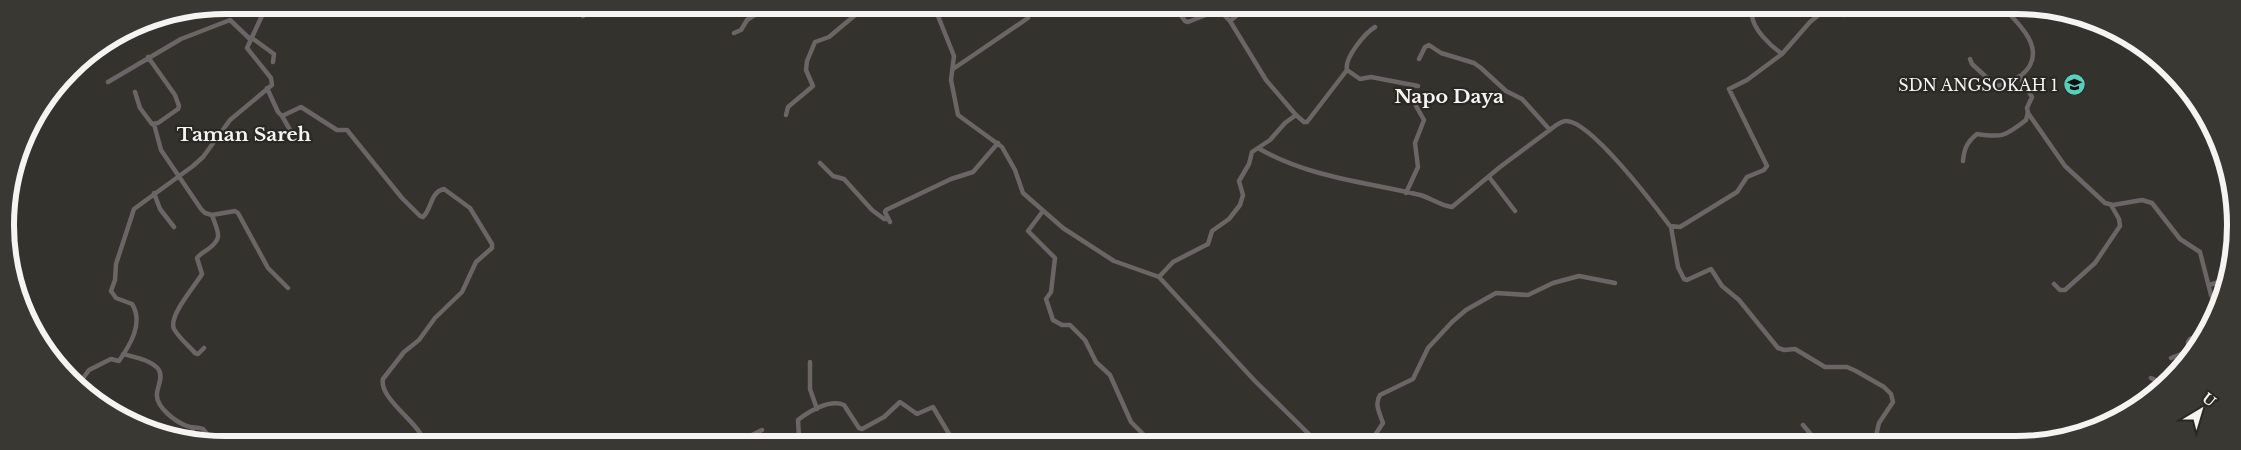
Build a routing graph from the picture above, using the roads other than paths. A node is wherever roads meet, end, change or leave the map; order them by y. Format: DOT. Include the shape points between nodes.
graph roads {
  1 [pos="263,14"];
  2 [pos="585,14"];
  3 [pos="756,14"];
  4 [pos="857,14"];
  5 [pos="937,14"];
  6 [pos="1028,14"];
  7 [pos="1180,14"];
  8 [pos="1208,14"];
  9 [pos="1223,14"];
  10 [pos="1239,14"];
  11 [pos="1752,14"];
  12 [pos="1820,14"];
  13 [pos="2009,14"];
  14 [pos="583,16"];
  15 [pos="1230,22"];
  16 [pos="1375,27"];
  17 [pos="734,33"];
  18 [pos="252,39"];
  19 [pos="1782,54"];
  20 [pos="148,57"];
  21 [pos="1420,59"];
  22 [pos="1970,59"];
  23 [pos="273,62"];
  24 [pos="953,69"];
  25 [pos="1347,70"];
  26 [pos="2020,76"];
  27 [pos="108,82"];
  28 [pos="1418,86"];
  29 [pos="267,88"];
  30 [pos="135,92"];
  31 [pos="1416,106"];
  32 [pos="2028,112"];
  33 [pos="786,115"];
  34 [pos="1296,115"];
  35 [pos="282,116"];
  36 [pos="154,124"];
  37 [pos="1550,130"];
  38 [pos="298,138"];
  39 [pos="998,143"];
  40 [pos="1258,148"];
  41 [pos="1964,161"];
  42 [pos="820,163"];
  43 [pos="178,176"];
  44 [pos="1489,177"];
  45 [pos="1406,192"];
  46 [pos="154,193"];
  47 [pos="2111,205"];
  48 [pos="1043,211"];
  49 [pos="1514,211"];
  50 [pos="212,215"];
  51 [pos="174,227"];
  52 [pos="1671,227"];
  53 [pos="1159,276"];
  54 [pos="2219,282"];
  55 [pos="1615,283"];
  56 [pos="2054,284"];
  57 [pos="2209,285"];
  58 [pos="288,288"];
  59 [pos="2214,300"];
  60 [pos="2195,337"];
  61 [pos="2189,347"];
  62 [pos="204,348"];
  63 [pos="2185,353"];
  64 [pos="123,354"];
  65 [pos="2171,358"];
  66 [pos="810,362"];
  67 [pos="2151,378"];
  68 [pos="82,380"];
  69 [pos="2158,381"];
  70 [pos="817,409"];
  71 [pos="1803,425"];
  72 [pos="193,428"];
  73 [pos="762,430"];
  74 [pos="192,433"];
  75 [pos="208,436"];
  76 [pos="417,436"];
  77 [pos="750,436"];
  78 [pos="799,436"];
  79 [pos="950,436"];
  80 [pos="1145,436"];
  81 [pos="1311,436"];
  82 [pos="1374,436"];
  83 [pos="1812,436"];
  84 [pos="1876,436"];
  1 -- 18 [label="street"];
  2 -- 14 [label="street"];
  3 -- 17 [label="street" via="747,20 742,30"];
  4 -- 33 [label="street" via="829,38 815,42 806,70 813,86 788,106"];
  5 -- 24 [label="street" via="952,50"];
  6 -- 24 [label="street" via="1028,18"];
  7 -- 8 [label="street" via="1186,22"];
  9 -- 15 [label="street"];
  10 -- 15 [label="street"];
  11 -- 19 [label="street" via="1753,21 1767,40"];
  12 -- 19 [label="street"];
  13 -- 26 [label="street" via="2024,30 2033,51 2031,64"];
  15 -- 34 [label="street" via="1266,80"];
  16 -- 25 [label="street" via="1347,61"];
  18 -- 20 [label="street" via="230,20 181,39"];
  18 -- 23 [label="street" via="274,54"];
  18 -- 29 [label="street" via="248,50 272,80 272,85"];
  19 -- 52 [label="street" via="1729,89 1766,168 1747,177 1737,192 1682,226"];
  20 -- 27 [label="street"];
  20 -- 36 [label="street" via="175,95 179,106 174,113"];
  21 -- 37 [label="street" via="1429,45 1441,53 1474,63 1506,91 1522,99"];
  22 -- 26 [label="street" via="1994,85 2003,86"];
  24 -- 39 [label="street" via="952,86 958,115"];
  25 -- 28 [label="street" via="1360,78"];
  25 -- 34 [label="street" via="1307,122"];
  26 -- 32 [label="street" via="2032,97"];
  29 -- 35 [label="street"];
  29 -- 43 [label="street" via="230,120 203,156"];
  30 -- 36 [label="street" via="140,108"];
  31 -- 45 [label="street" via="1424,120 1415,143 1418,168"];
  32 -- 41 [label="street" via="2026,120 2000,137 1977,134 1973,137 1965,147"];
  32 -- 47 [label="street" via="2065,166 2097,197"];
  34 -- 40 [label="street"];
  35 -- 38 [label="street"];
  35 -- 76 [label="street" via="301,107 336,130 347,130 420,216 427,214 436,193 444,189 470,208 492,244 492,248 476,262 462,292 382,379 389,398 420,433"];
  36 -- 43 [label="street" via="161,150"];
  37 -- 44 [label="street"];
  37 -- 52 [label="street" via="1565,121 1581,128 1614,157"];
  39 -- 42 [label="street" via="973,172 886,210 889,221 872,210 844,179 833,176"];
  39 -- 48 [label="street" via="1015,170 1023,192"];
  40 -- 45 [label="street" via="1296,167"];
  40 -- 53 [label="street" via="1252,152 1239,181 1243,195 1236,211 1212,231 1208,244 1174,262"];
  43 -- 46 [label="street"];
  43 -- 50 [label="street" via="203,212"];
  44 -- 45 [label="street" via="1452,207"];
  44 -- 49 [label="street"];
  46 -- 51 [label="street" via="160,209"];
  46 -- 64 [label="street" via="131,212 115,268 112,294 132,304 137,319"];
  47 -- 56 [label="street" via="2120,226 2098,259 2065,290"];
  47 -- 57 [label="street" via="2142,200 2154,204 2180,239 2200,252"];
  48 -- 53 [label="street" via="1114,261"];
  48 -- 80 [label="street" via="1028,230 1055,258 1051,292 1046,299 1053,320 1070,325 1085,340 1096,362 1112,378 1131,422"];
  50 -- 58 [label="street" via="238,213 268,268"];
  50 -- 62 [label="street" via="219,240 197,258 202,274 178,309 173,327 195,353"];
  52 -- 84 [label="street" via="1678,267 1684,279 1710,269 1778,348 1796,349 1827,367 1849,368 1891,394 1893,402"];
  53 -- 81 [label="street" via="1254,380"];
  54 -- 57 [label="street"];
  55 -- 82 [label="street" via="1579,276 1553,283 1528,295 1496,293 1466,310 1428,348 1413,379 1381,393 1377,398 1383,423"];
  57 -- 59 [label="street"];
  60 -- 61 [label="street" via="2188,342"];
  63 -- 65 [label="street"];
  64 -- 68 [label="street" via="118,361 110,359 89,370"];
  64 -- 72 [label="street" via="149,362 158,369 161,379 157,392 159,403 178,421"];
  66 -- 70 [label="street" via="810,392"];
  67 -- 69 [label="street"];
  70 -- 78 [label="street" via="798,420"];
  70 -- 79 [label="street" via="832,403 844,405 862,429 884,417 900,402 917,414 933,407"];
  71 -- 83 [label="street"];
  72 -- 74 [label="street"];
  72 -- 75 [label="street" via="203,429"];
  73 -- 77 [label="street"];
}
